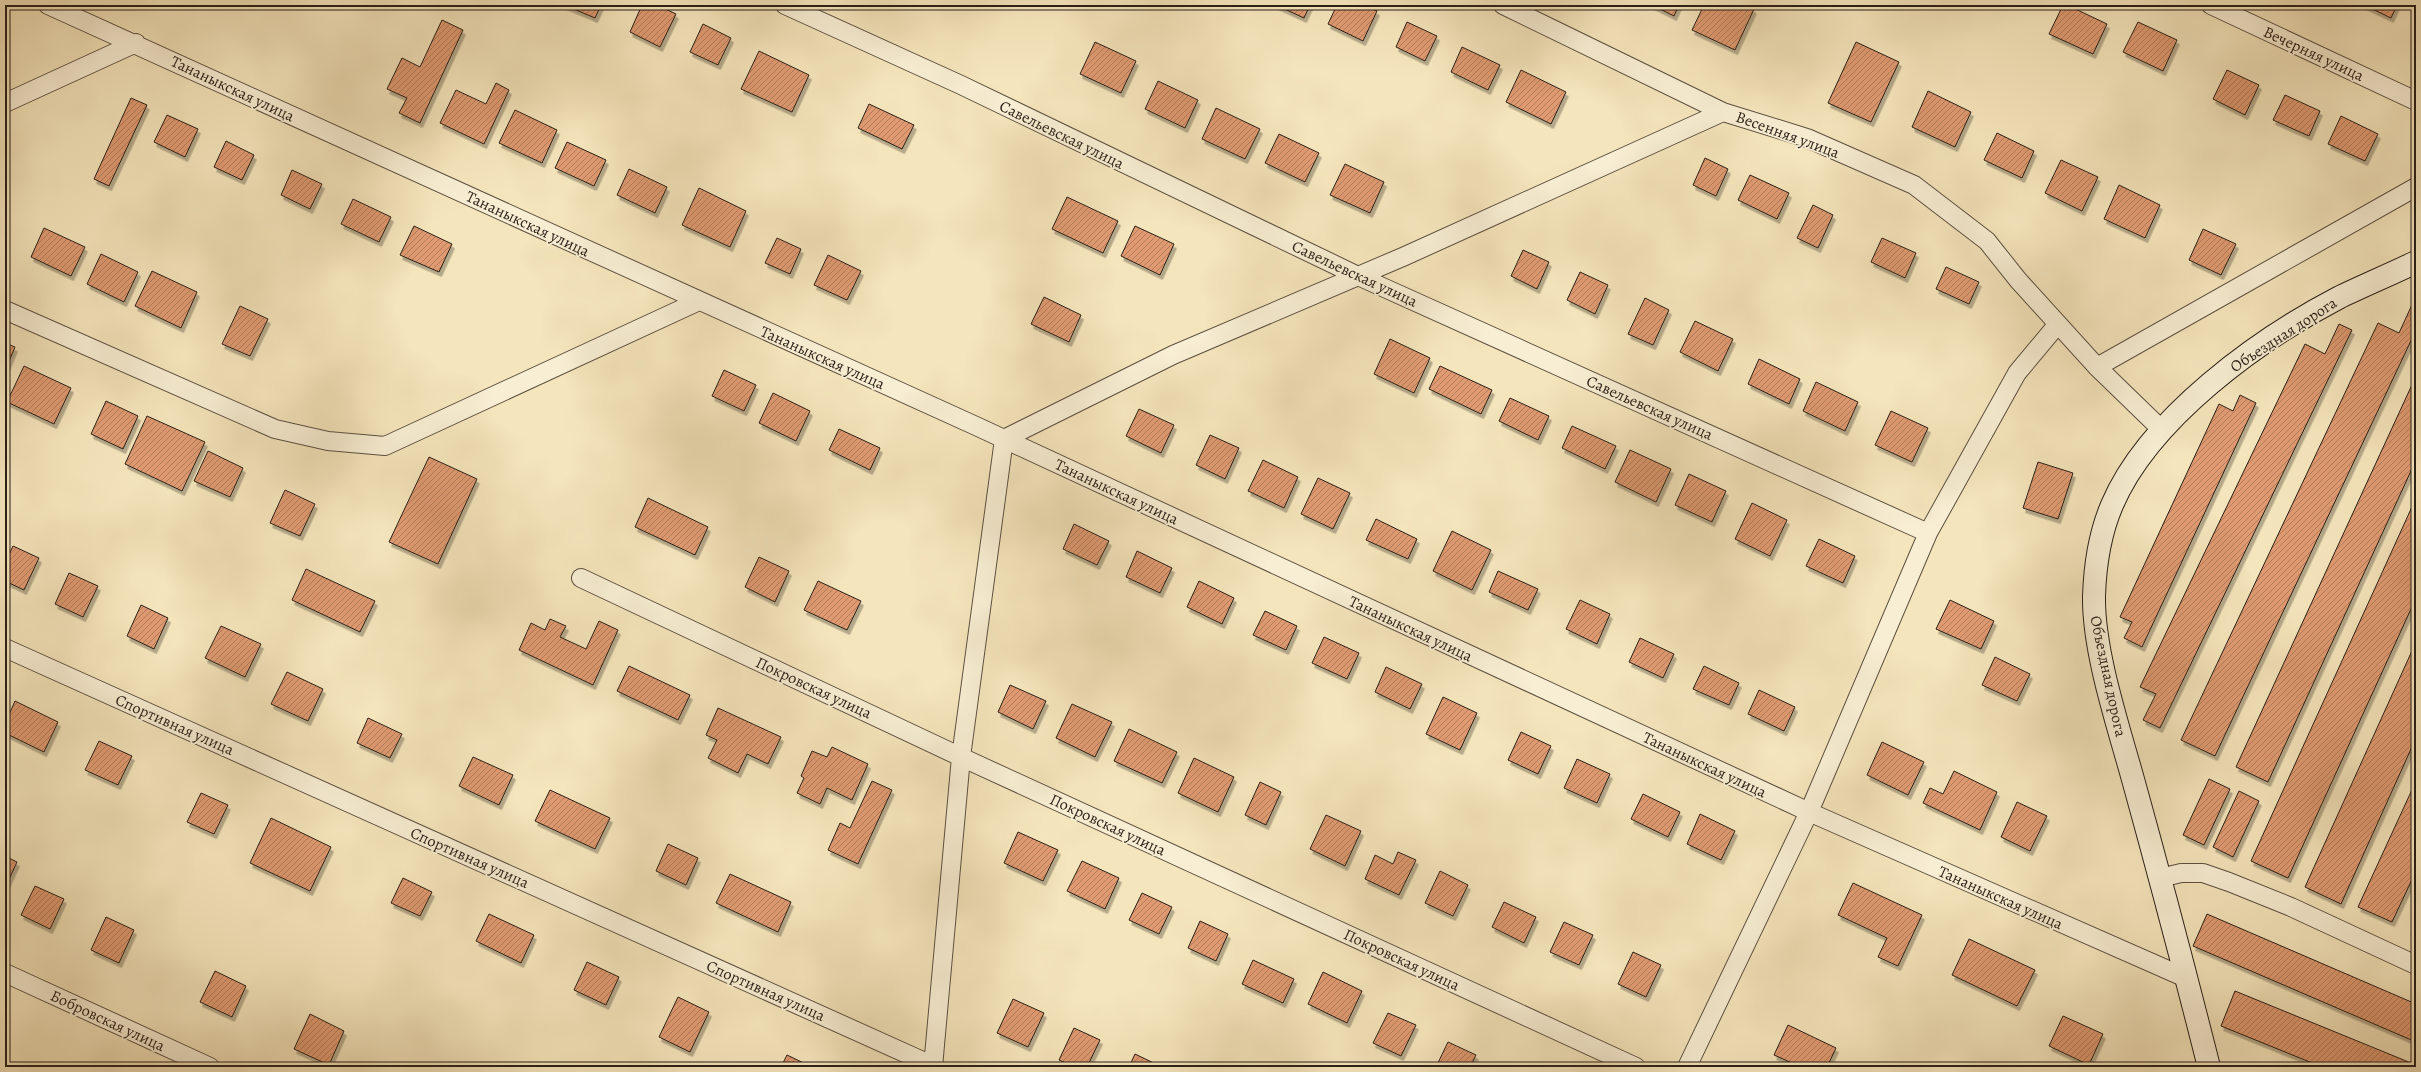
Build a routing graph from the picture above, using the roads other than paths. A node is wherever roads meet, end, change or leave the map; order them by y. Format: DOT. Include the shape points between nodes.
graph roads {
  1 [pos="48,5"];
  2 [pos="785,5"];
  3 [pos="1503,5"];
  4 [pos="2211,5"];
  5 [pos="136,43"];
  6 [pos="2416,101"];
  7 [pos="5,103"];
  8 [pos="1723,112"];
  9 [pos="2416,187"];
  10 [pos="2416,262"];
  11 [pos="1358,276"];
  12 [pos="699,301"];
  13 [pos="5,310"];
  14 [pos="2058,325"];
  15 [pos="2096,367"];
  16 [pos="2162,430"];
  17 [pos="1004,439"];
  18 [pos="1928,533"];
  19 [pos="581,578"];
  20 [pos="5,648"];
  21 [pos="961,757"];
  22 [pos="1809,812"];
  23 [pos="2160,878"];
  24 [pos="2416,965"];
  25 [pos="5,973"];
  26 [pos="2186,978"];
  27 [pos="210,1067"];
  28 [pos="934,1067"];
  29 [pos="1636,1067"];
  30 [pos="1687,1067"];
  31 [pos="2209,1067"];
  1 -- 5 [label="street, Тананыкская улица"];
  2 -- 11 [label="street, Савельевская улица" via="961,85"];
  3 -- 8 [label="street, Весенняя улица"];
  4 -- 6 [label="street, Вечерняя улица"];
  5 -- 7 [label="street"];
  5 -- 12 [label="street, Тананыкская улица"];
  8 -- 11 [label="street"];
  8 -- 14 [label="street, Весенняя улица" via="1807,138 1914,186 1987,241"];
  9 -- 15 [label="street"];
  10 -- 16 [label="main road, Объездная дорога" via="2340,298 2235,362"];
  11 -- 17 [label="street" via="1173,354"];
  11 -- 18 [label="street, Савельевская улица"];
  12 -- 13 [label="street" via="385,446 328,442 275,429"];
  12 -- 17 [label="street, Тананыкская улица"];
  14 -- 15 [label="street, Весенняя улица"];
  14 -- 18 [label="street" via="2017,373"];
  15 -- 16 [label="street, Весенняя улица"];
  16 -- 23 [label="main road, Объездная дорога" via="2126,478 2112,505 2103,531 2094,597 2098,638 2112,700"];
  17 -- 21 [label="street"];
  17 -- 22 [label="street, Тананыкская улица"];
  18 -- 22 [label="street"];
  19 -- 21 [label="street, Покровская улица"];
  20 -- 28 [label="street, Спортивная улица"];
  21 -- 28 [label="street"];
  21 -- 29 [label="street, Покровская улица"];
  22 -- 26 [label="street, Тананыкская улица"];
  22 -- 30 [label="street"];
  23 -- 24 [label="street" via="2181,873 2203,873 2229,882"];
  23 -- 26 [label="main road, Объездная дорога"];
  25 -- 27 [label="street, Бобровская улица"];
  26 -- 31 [label="main road, Объездная дорога"];
}
